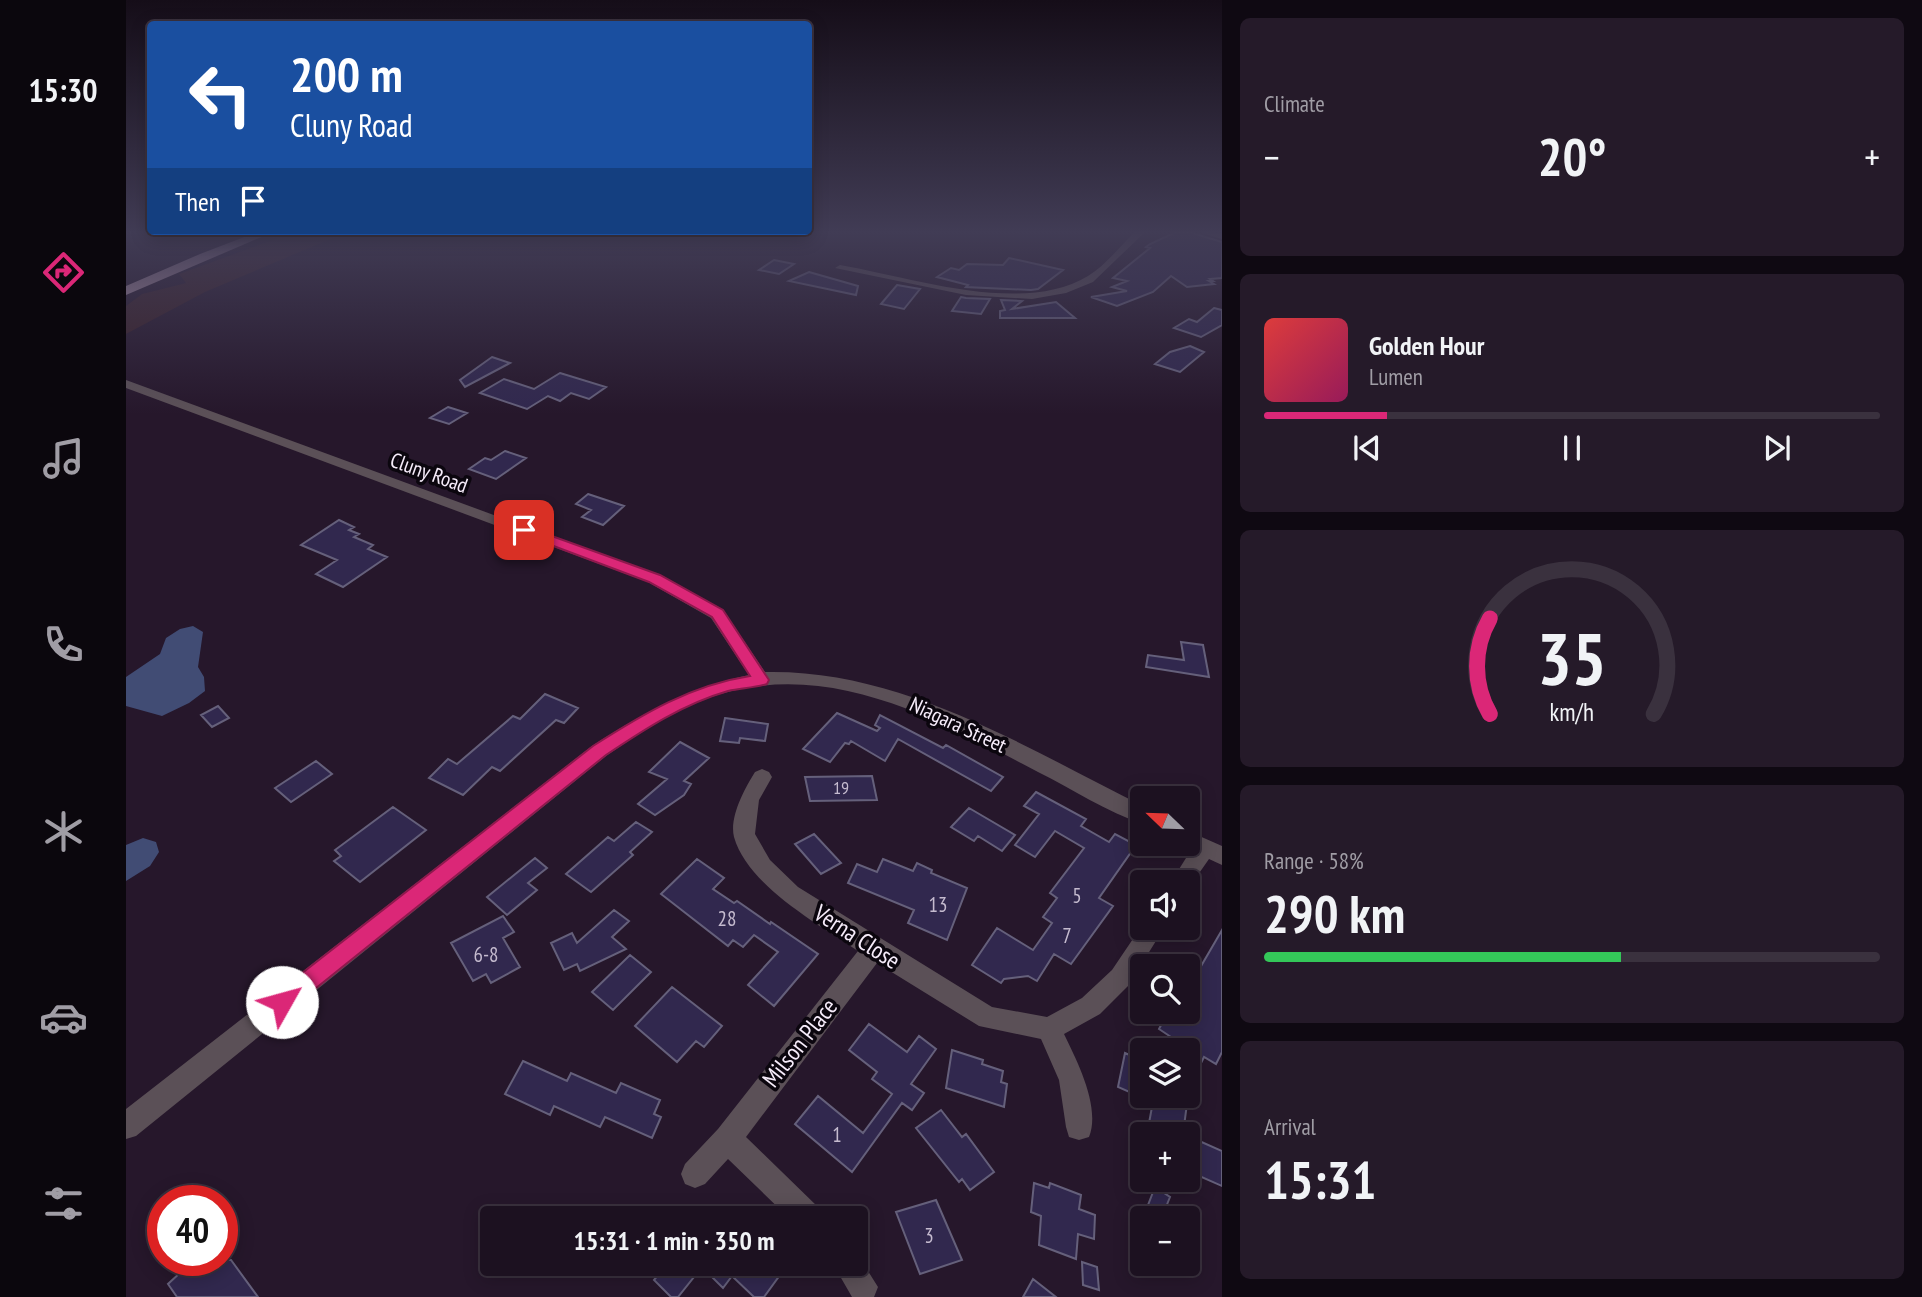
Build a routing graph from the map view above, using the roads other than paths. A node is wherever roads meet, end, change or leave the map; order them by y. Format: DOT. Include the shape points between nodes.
graph roads {
  1 [pos="974,293"];
  2 [pos="1053,293"];
  3 [pos="126,384"];
  4 [pos="761,680"];
  5 [pos="762,777"];
  6 [pos="1130,809"];
  7 [pos="1205,847"];
  8 [pos="1190,870"];
  9 [pos="1145,940"];
  10 [pos="874,949"];
  11 [pos="1049,1029"];
  12 [pos="126,1126"];
  13 [pos="1079,1126"];
  14 [pos="728,1139"];
  15 [pos="695,1174"];
  16 [pos="797,1206"];
  1 -- 2 [label="street"];
  3 -- 4 [label="street, Cluny Road" via="654,579 717,614"];
  4 -- 6 [label="street, Niagara Street" via="829,682 889,694 932,710"];
  4 -- 12 [label="street, Niagara Street" via="694,696 654,715 599,751"];
  5 -- 10 [label="street, Verna Close" via="749,800 744,835 762,866 790,894"];
  7 -- 8 [label="street"];
  9 -- 11 [label="street" via="1120,978 1091,1006"];
  10 -- 11 [label="street, Verna Close" via="988,1018"];
  10 -- 14 [label="street, Milson Place"];
  11 -- 13 [label="street" via="1072,1079"];
  14 -- 15 [label="street, Milson Place"];
  14 -- 16 [label="street"];
}
